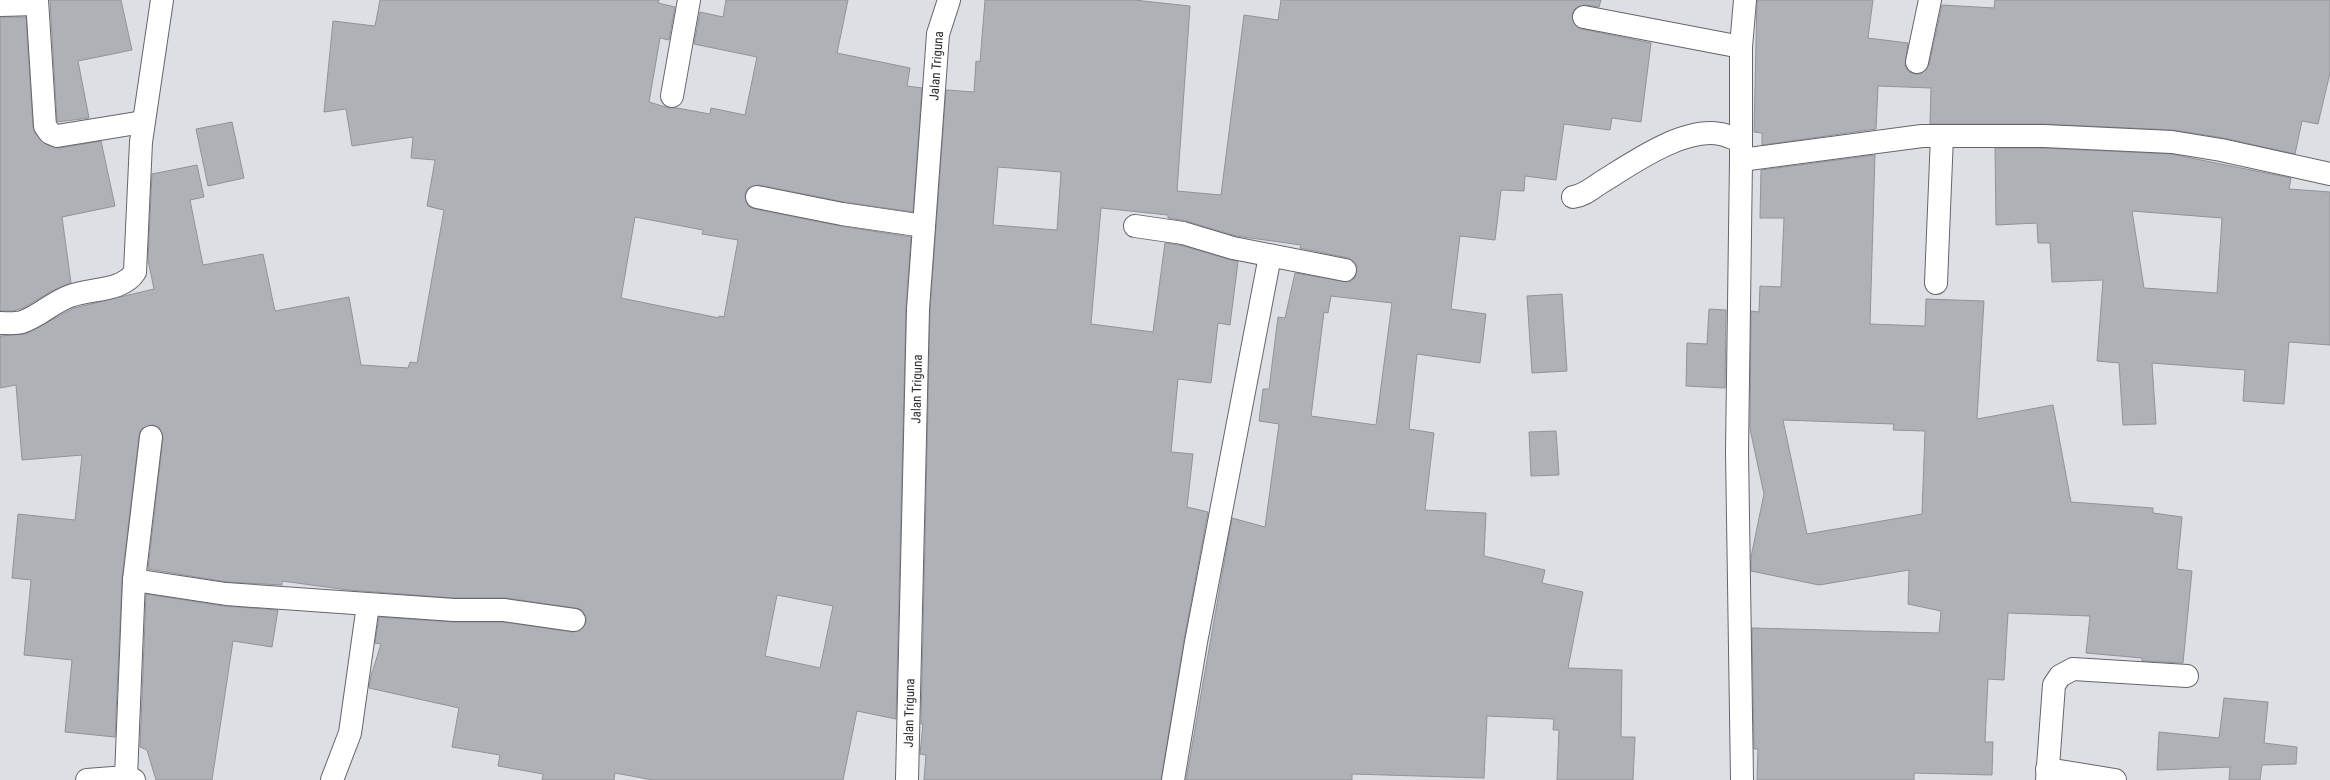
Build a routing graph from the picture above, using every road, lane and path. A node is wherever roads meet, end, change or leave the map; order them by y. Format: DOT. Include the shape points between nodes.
graph roads {
  1 [pos="162,0"];
  2 [pos="689,0"];
  3 [pos="949,0"];
  4 [pos="1745,0"];
  5 [pos="1930,0"];
  6 [pos="37,2"];
  7 [pos="0,5"];
  8 [pos="1584,17"];
  9 [pos="1740,47"];
  10 [pos="1917,62"];
  11 [pos="672,96"];
  12 [pos="143,122"];
  13 [pos="1942,136"];
  14 [pos="1741,151"];
  15 [pos="2330,174"];
  16 [pos="758,197"];
  17 [pos="1573,197"];
  18 [pos="924,226"];
  19 [pos="1135,226"];
  20 [pos="1270,256"];
  21 [pos="1345,270"];
  22 [pos="1936,283"];
  23 [pos="0,323"];
  24 [pos="151,437"];
  25 [pos="134,580"];
  26 [pos="368,605"];
  27 [pos="574,620"];
  28 [pos="2187,676"];
  29 [pos="2047,775"];
  30 [pos="130,778"];
  31 [pos="87,780"];
  32 [pos="332,780"];
  33 [pos="907,780"];
  34 [pos="1173,780"];
  35 [pos="1742,780"];
  36 [pos="2115,780"];
  1 -- 12 [label="street"];
  2 -- 11 [label="street"];
  3 -- 18 [label="street, Jalan Triguna" via="938,34"];
  4 -- 9 [label="street"];
  5 -- 10 [label="street"];
  6 -- 7 [label="street"];
  6 -- 12 [label="street" via="45,126 50,133 57,136"];
  8 -- 9 [label="street"];
  9 -- 14 [label="street"];
  12 -- 23 [label="street" via="135,272 130,280 60,299 21,322"];
  13 -- 14 [label="street"];
  13 -- 15 [label="street" via="2044,136 2172,142"];
  13 -- 22 [label="street"];
  14 -- 17 [label="street" via="1720,134 1704,134 1683,139 1655,149 1590,191"];
  14 -- 35 [label="street" via="1737,451"];
  16 -- 18 [label="street" via="842,214"];
  18 -- 33 [label="street, Jalan Triguna" via="918,309"];
  19 -- 20 [label="street" via="1183,233"];
  20 -- 21 [label="street"];
  20 -- 34 [label="street" via="1196,642"];
  24 -- 25 [label="street"];
  25 -- 26 [label="street" via="226,594"];
  25 -- 30 [label="street"];
  26 -- 27 [label="street" via="504,610"];
  26 -- 32 [label="street" via="350,732"];
  28 -- 29 [label="street" via="2073,669 2060,676 2054,685"];
  29 -- 36 [label="street"];
  30 -- 31 [label="street"];
}
